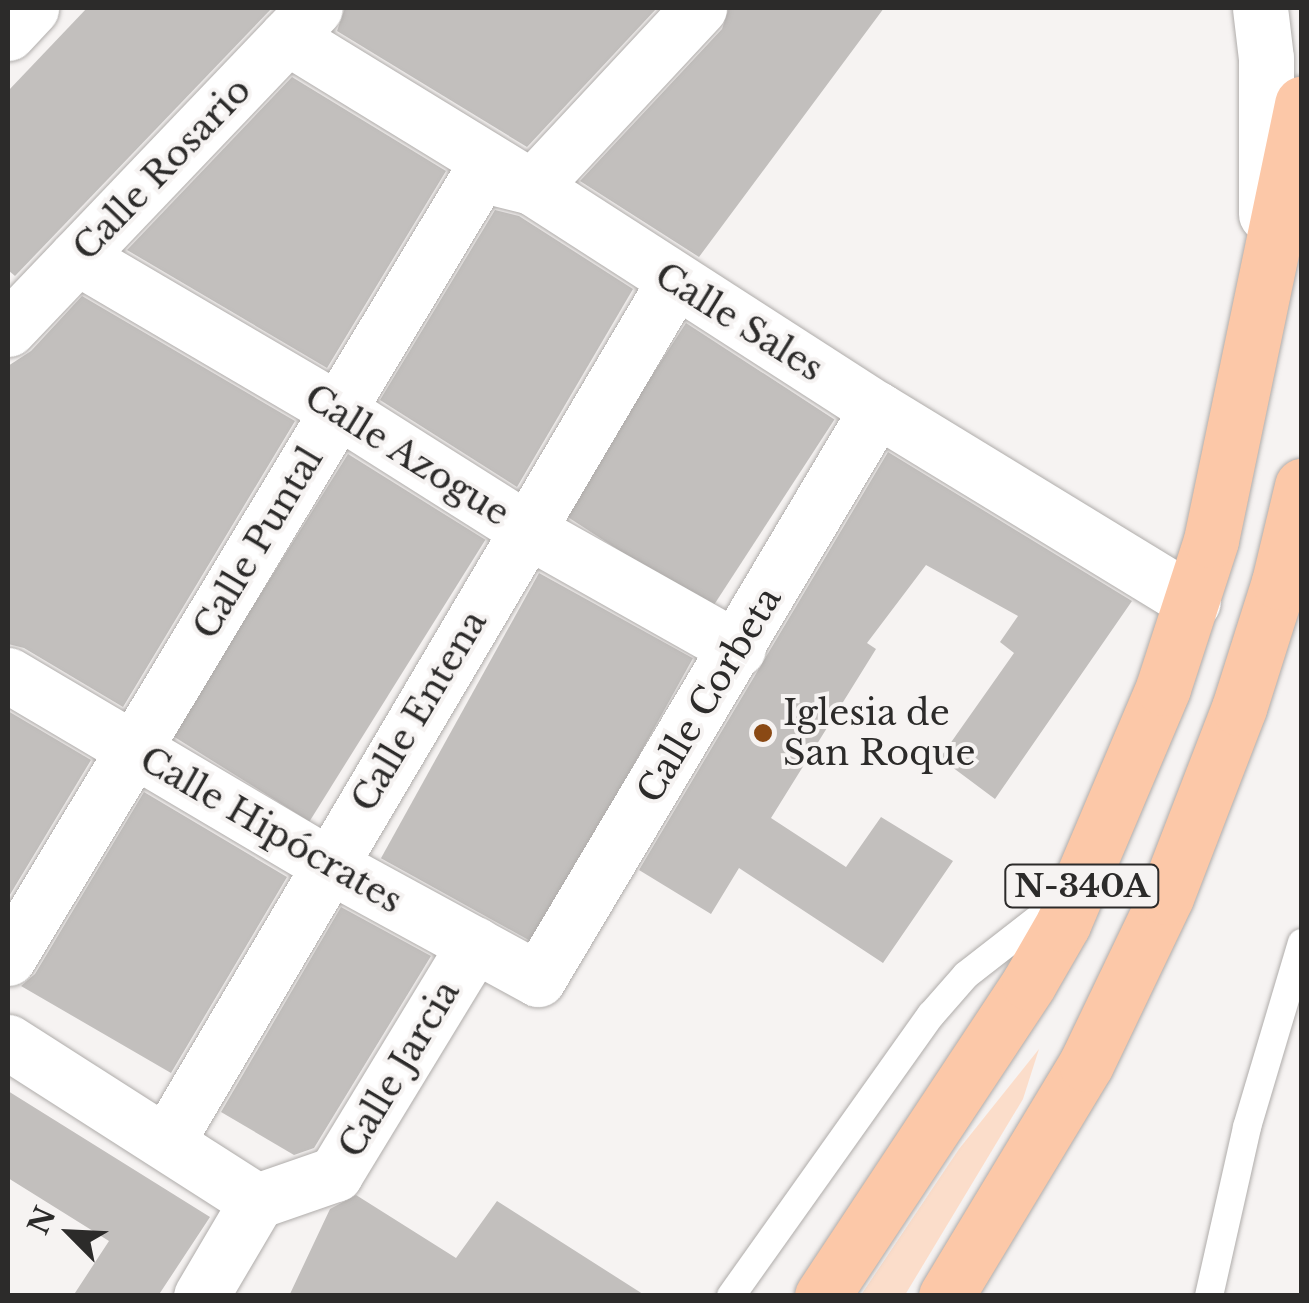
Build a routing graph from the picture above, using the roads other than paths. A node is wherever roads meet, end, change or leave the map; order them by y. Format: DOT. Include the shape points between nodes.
graph roads {
  1 [pos="32,8"];
  2 [pos="698,8"];
  3 [pos="1260,8"];
  4 [pos="301,22"];
  5 [pos="8,34"];
  6 [pos="1302,103"];
  7 [pos="532,187"];
  8 [pos="77,257"];
  9 [pos="1265,271"];
  10 [pos="674,282"];
  11 [pos="10,320"];
  12 [pos="877,410"];
  13 [pos="339,411"];
  14 [pos="1302,486"];
  15 [pos="527,530"];
  16 [pos="1194,602"];
  17 [pos="738,649"];
  18 [pos="8,676"];
  19 [pos="132,751"];
  20 [pos="327,864"];
  21 [pos="1082,885"];
  22 [pos="1302,942"];
  23 [pos="475,944"];
  24 [pos="8,958"];
  25 [pos="538,979"];
  26 [pos="8,1042"];
  27 [pos="166,1142"];
  28 [pos="256,1201"];
  29 [pos="201,1296"];
  30 [pos="730,1296"];
  31 [pos="822,1296"];
  32 [pos="946,1296"];
  33 [pos="1208,1296"];
  1 -- 5 [label="street"];
  2 -- 7 [label="street"];
  3 -- 9 [label="street" via="1266,58"];
  4 -- 7 [label="street, Calle Sales"];
  4 -- 8 [label="street, Calle Rosario"];
  6 -- 9 [label="highway, N-340A"];
  7 -- 10 [label="street, Calle Sales"];
  7 -- 13 [label="street, Calle Puntal" via="480,174"];
  8 -- 11 [label="street, Calle Rosario"];
  8 -- 13 [label="street, Calle Azogue"];
  9 -- 16 [label="highway, N-340A"];
  10 -- 12 [label="street, Calle Sales"];
  10 -- 15 [label="street, Calle Entena"];
  12 -- 16 [label="street, Calle Sales"];
  12 -- 17 [label="street, Calle Corbeta"];
  13 -- 15 [label="street, Calle Azogue"];
  13 -- 19 [label="street, Calle Puntal"];
  14 -- 32 [label="highway, N-340A" via="1239,708 1166,896 1086,1064"];
  15 -- 17 [label="street, Calle Azogue"];
  15 -- 20 [label="street, Calle Entena"];
  16 -- 21 [label="highway, N-340A"];
  17 -- 25 [label="street, Calle Corbeta"];
  18 -- 19 [label="street, Calle Hipócrates"];
  19 -- 20 [label="street, Calle Hipócrates"];
  19 -- 24 [label="street, Calle Puntal"];
  20 -- 23 [label="street, Calle Hipócrates"];
  20 -- 27 [label="street, Calle Entena"];
  21 -- 30 [label="lane" via="966,974"];
  21 -- 31 [label="highway, N-340A" via="1029,982"];
  22 -- 33 [label="lane" via="1246,1127"];
  23 -- 25 [label="street, Calle Hipócrates"];
  23 -- 28 [label="street, Calle Jarcia" via="335,1174"];
  26 -- 27 [label="street"];
  27 -- 28 [label="street"];
  28 -- 29 [label="street"];
}
